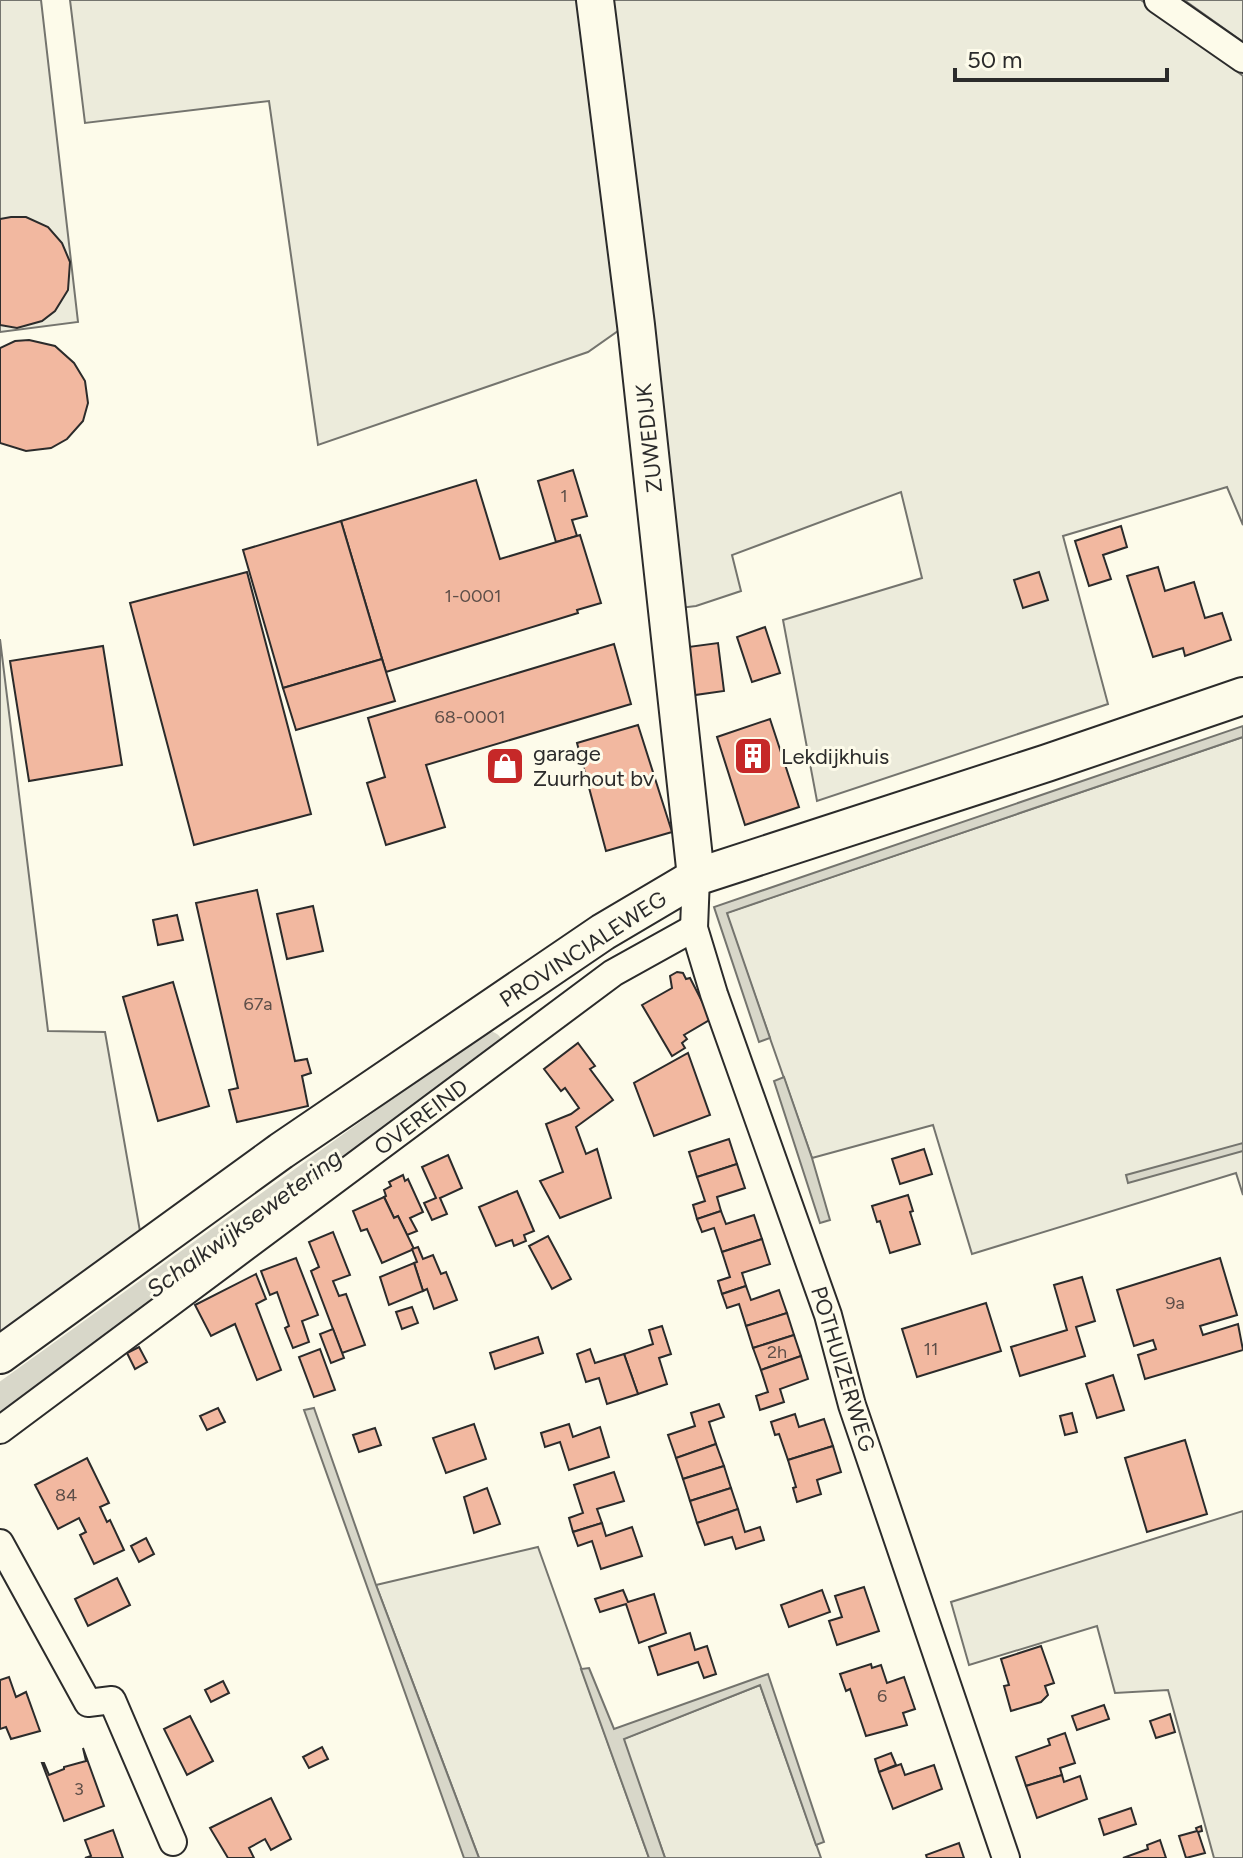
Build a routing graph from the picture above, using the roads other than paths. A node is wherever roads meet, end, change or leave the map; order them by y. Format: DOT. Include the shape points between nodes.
graph roads {
  1 [pos="595,0"];
  2 [pos="1158,0"];
  3 [pos="1243,59"];
  4 [pos="1243,696"];
  5 [pos="696,877"];
  6 [pos="694,928"];
  7 [pos="0,1355"];
  8 [pos="0,1430"];
  9 [pos="0,1543"];
  10 [pos="173,1842"];
  11 [pos="1006,1858"];
  1 -- 5 [label="street, ZUWEDIJK"];
  2 -- 3 [label="street"];
  4 -- 5 [label="street, PROVINCIALEWEG"];
  5 -- 6 [label="street, POTHUIZERWEG"];
  5 -- 7 [label="street, PROVINCIALEWEG" via="603,932 320,1124"];
  6 -- 8 [label="street, OVEREIND" via="613,973"];
  6 -- 11 [label="street, POTHUIZERWEG"];
  9 -- 10 [label="street" via="88,1703 112,1700"];
}
